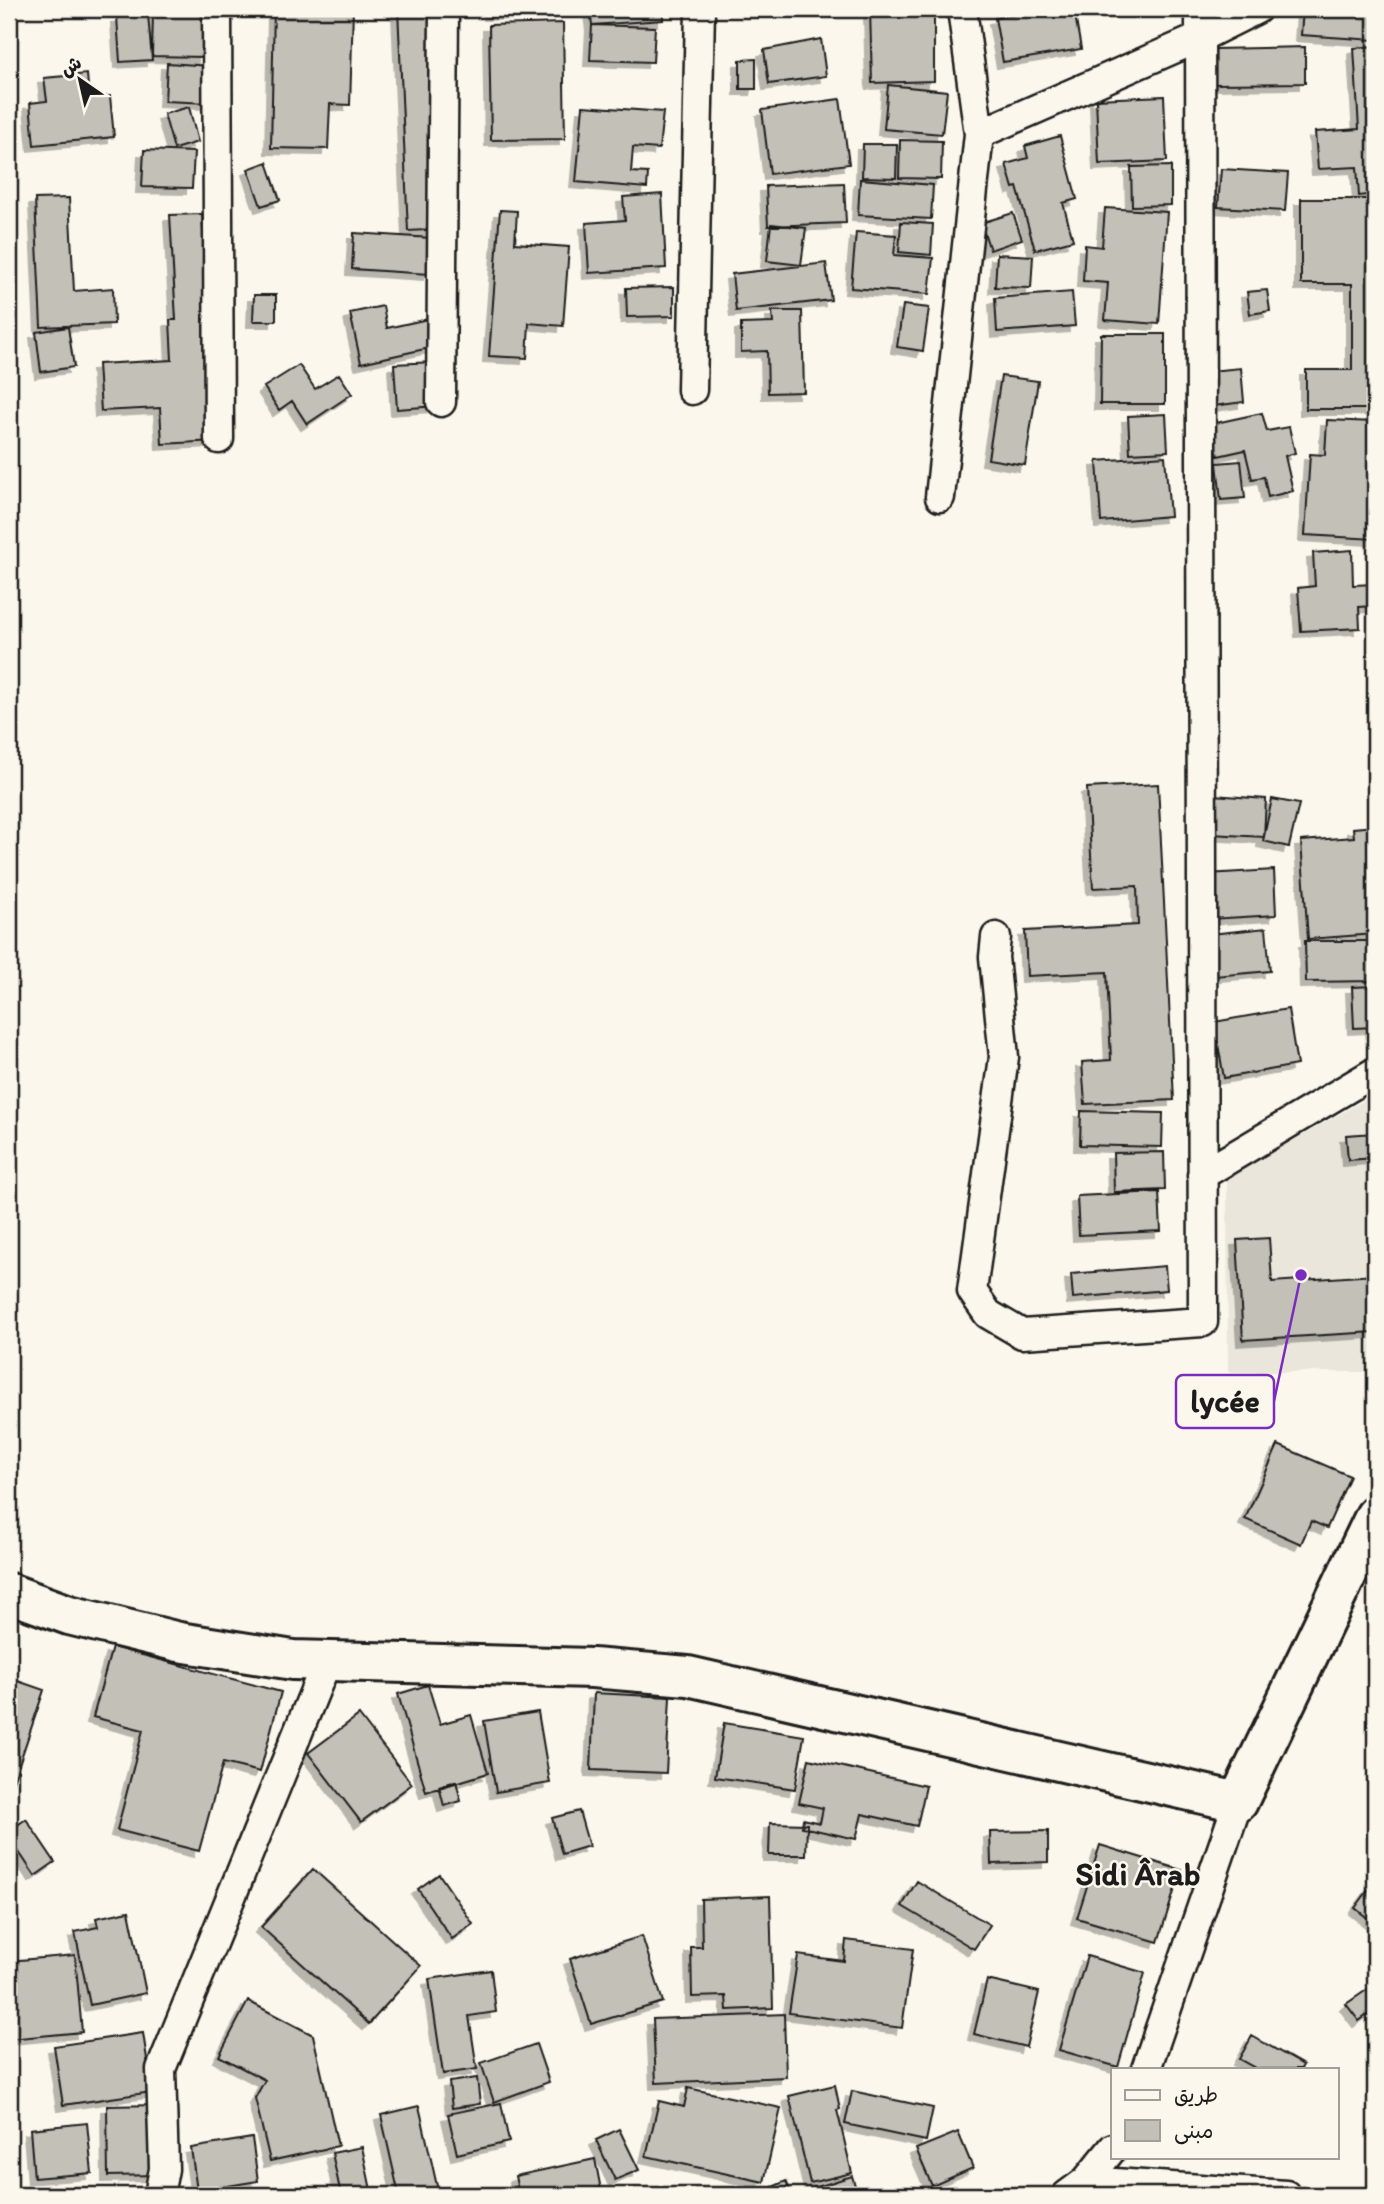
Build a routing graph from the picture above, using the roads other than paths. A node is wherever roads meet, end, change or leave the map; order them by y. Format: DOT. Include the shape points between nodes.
graph roads {
  1 [pos="216,9"];
  2 [pos="444,9"];
  3 [pos="700,9"];
  4 [pos="962,9"];
  5 [pos="1200,9"];
  6 [pos="1257,9"];
  7 [pos="1201,37"];
  8 [pos="979,134"];
  9 [pos="692,390"];
  10 [pos="442,402"];
  11 [pos="219,439"];
  12 [pos="940,497"];
  13 [pos="996,937"];
  14 [pos="1375,1072"];
  15 [pos="1202,1175"];
  16 [pos="1375,1516"];
  17 [pos="9,1593"];
  18 [pos="327,1661"];
  19 [pos="1238,1802"];
  20 [pos="1146,2068"];
  21 [pos="1111,2150"];
  22 [pos="1077,2188"];
  23 [pos="159,2195"];
  24 [pos="1286,2195"];
  1 -- 11 [label="street"];
  2 -- 10 [label="street"];
  3 -- 9 [label="street"];
  4 -- 8 [label="street"];
  5 -- 7 [label="street"];
  6 -- 7 [label="street"];
  7 -- 8 [label="street"];
  7 -- 15 [label="street"];
  8 -- 12 [label="street"];
  13 -- 15 [label="street" via="1004,1057 972,1291 988,1314 1022,1334 1203,1322"];
  14 -- 15 [label="street"];
  16 -- 19 [label="main road"];
  17 -- 18 [label="main road" via="69,1615 179,1642"];
  18 -- 19 [label="main road" via="592,1668 688,1676"];
  18 -- 23 [label="street" via="161,2069 164,2169"];
  19 -- 20 [label="street"];
  21 -- 22 [label="street"];
  22 -- 24 [label="street"];
}
